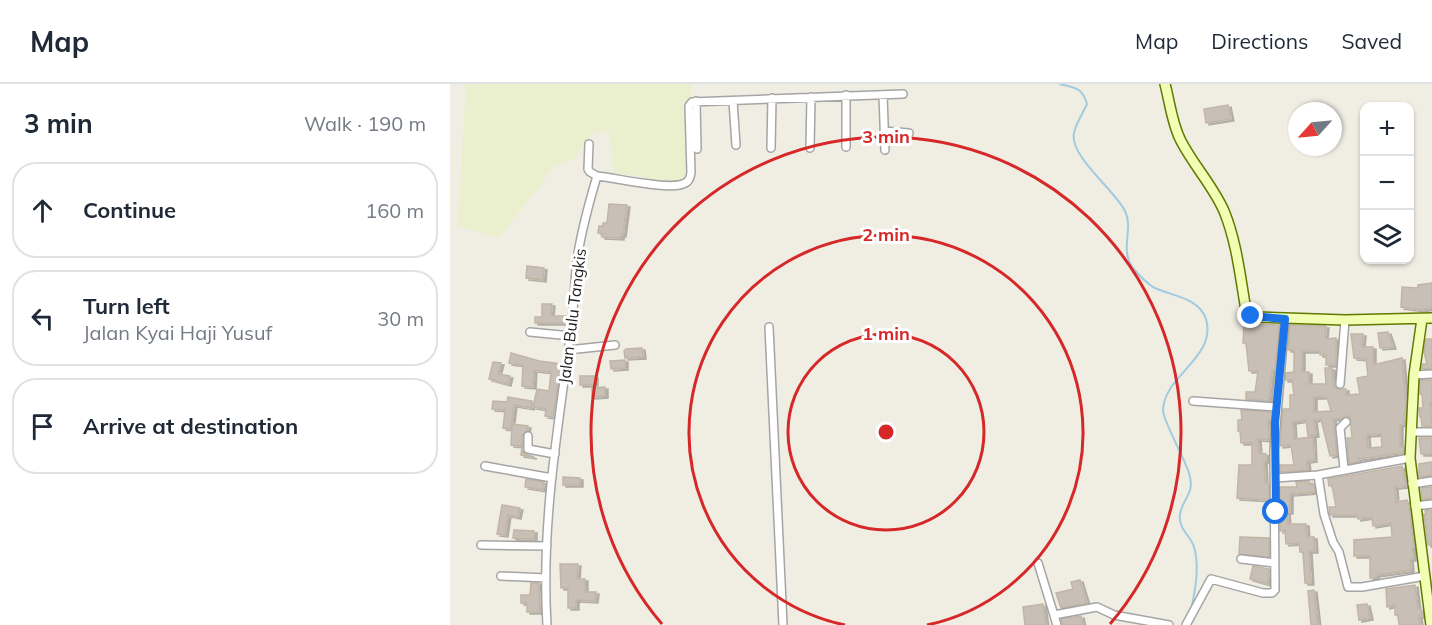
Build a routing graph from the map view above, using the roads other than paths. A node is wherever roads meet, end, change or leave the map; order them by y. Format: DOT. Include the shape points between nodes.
graph roads {
  1 [pos="1165,84"];
  2 [pos="903,94"];
  3 [pos="846,95"];
  4 [pos="883,95"];
  5 [pos="811,97"];
  6 [pos="772,98"];
  7 [pos="696,101"];
  8 [pos="733,101"];
  9 [pos="884,131"];
  10 [pos="909,133"];
  11 [pos="589,144"];
  12 [pos="736,145"];
  13 [pos="846,147"];
  14 [pos="771,148"];
  15 [pos="810,148"];
  16 [pos="698,149"];
  17 [pos="885,150"];
  18 [pos="597,176"];
  19 [pos="1427,318"];
  20 [pos="1285,319"];
  21 [pos="1345,320"];
  22 [pos="769,327"];
  23 [pos="530,332"];
  24 [pos="571,336"];
  25 [pos="615,345"];
  26 [pos="568,350"];
  27 [pos="1432,374"];
  28 [pos="1414,375"];
  29 [pos="1340,384"];
  30 [pos="1193,401"];
  31 [pos="1277,407"];
  32 [pos="1346,422"];
  33 [pos="1411,432"];
  34 [pos="1432,432"];
  35 [pos="528,436"];
  36 [pos="555,454"];
  37 [pos="1410,458"];
  38 [pos="485,466"];
  39 [pos="1344,469"];
  40 [pos="1318,475"];
  41 [pos="552,478"];
  42 [pos="1275,478"];
  43 [pos="1432,481"];
  44 [pos="1412,483"];
  45 [pos="1432,504"];
  46 [pos="1415,506"];
  47 [pos="481,545"];
  48 [pos="547,546"];
  49 [pos="1241,559"];
  50 [pos="1038,563"];
  51 [pos="1275,563"];
  52 [pos="501,576"];
  53 [pos="1425,576"];
  54 [pos="546,578"];
  55 [pos="1430,603"];
  56 [pos="1054,615"];
  57 [pos="547,625"];
  58 [pos="783,625"];
  59 [pos="1057,625"];
  60 [pos="1169,625"];
  61 [pos="1186,625"];
  62 [pos="1431,625"];
  1 -- 20 [label="street" via="1178,135 1214,190 1230,227 1247,312 1256,317"];
  2 -- 4 [label="street"];
  3 -- 4 [label="street"];
  3 -- 5 [label="street"];
  3 -- 13 [label="street"];
  4 -- 9 [label="street"];
  5 -- 6 [label="street"];
  5 -- 15 [label="street"];
  6 -- 8 [label="street"];
  6 -- 14 [label="street"];
  7 -- 8 [label="street"];
  7 -- 16 [label="street"];
  7 -- 18 [label="street" via="689,106 691,173 687,182 665,186"];
  8 -- 12 [label="street"];
  9 -- 10 [label="street"];
  9 -- 17 [label="street"];
  11 -- 18 [label="street" via="588,169"];
  18 -- 24 [label="street, Jalan Bulu Tangkis" via="578,258"];
  19 -- 21 [label="street"];
  19 -- 28 [label="street"];
  20 -- 21 [label="street"];
  20 -- 31 [label="street"];
  21 -- 29 [label="street"];
  22 -- 58 [label="street"];
  23 -- 24 [label="street"];
  24 -- 26 [label="street, Jalan Bulu Tangkis"];
  25 -- 26 [label="street"];
  26 -- 36 [label="street, Jalan Bulu Tangkis"];
  27 -- 28 [label="street"];
  28 -- 33 [label="street"];
  30 -- 31 [label="street"];
  31 -- 42 [label="street"];
  32 -- 39 [label="street" via="1340,428"];
  33 -- 34 [label="street"];
  33 -- 37 [label="street"];
  35 -- 36 [label="street" via="528,448"];
  36 -- 41 [label="street, Jalan Bulu Tangkis"];
  37 -- 39 [label="street"];
  37 -- 44 [label="street"];
  38 -- 41 [label="street"];
  39 -- 40 [label="street"];
  40 -- 42 [label="street"];
  40 -- 53 [label="street" via="1324,514 1348,586"];
  41 -- 48 [label="street, Jalan Bulu Tangkis"];
  42 -- 51 [label="street"];
  43 -- 44 [label="street"];
  44 -- 46 [label="street"];
  45 -- 46 [label="street"];
  46 -- 53 [label="street"];
  47 -- 48 [label="street"];
  48 -- 54 [label="street, Jalan Bulu Tangkis"];
  49 -- 51 [label="street"];
  50 -- 56 [label="street"];
  51 -- 61 [label="street" via="1272,593 1210,580"];
  52 -- 54 [label="street"];
  53 -- 55 [label="street"];
  54 -- 57 [label="street, Jalan Bulu Tangkis"];
  55 -- 62 [label="street"];
  56 -- 59 [label="street"];
  56 -- 60 [label="street" via="1097,607 1114,615"];
}
